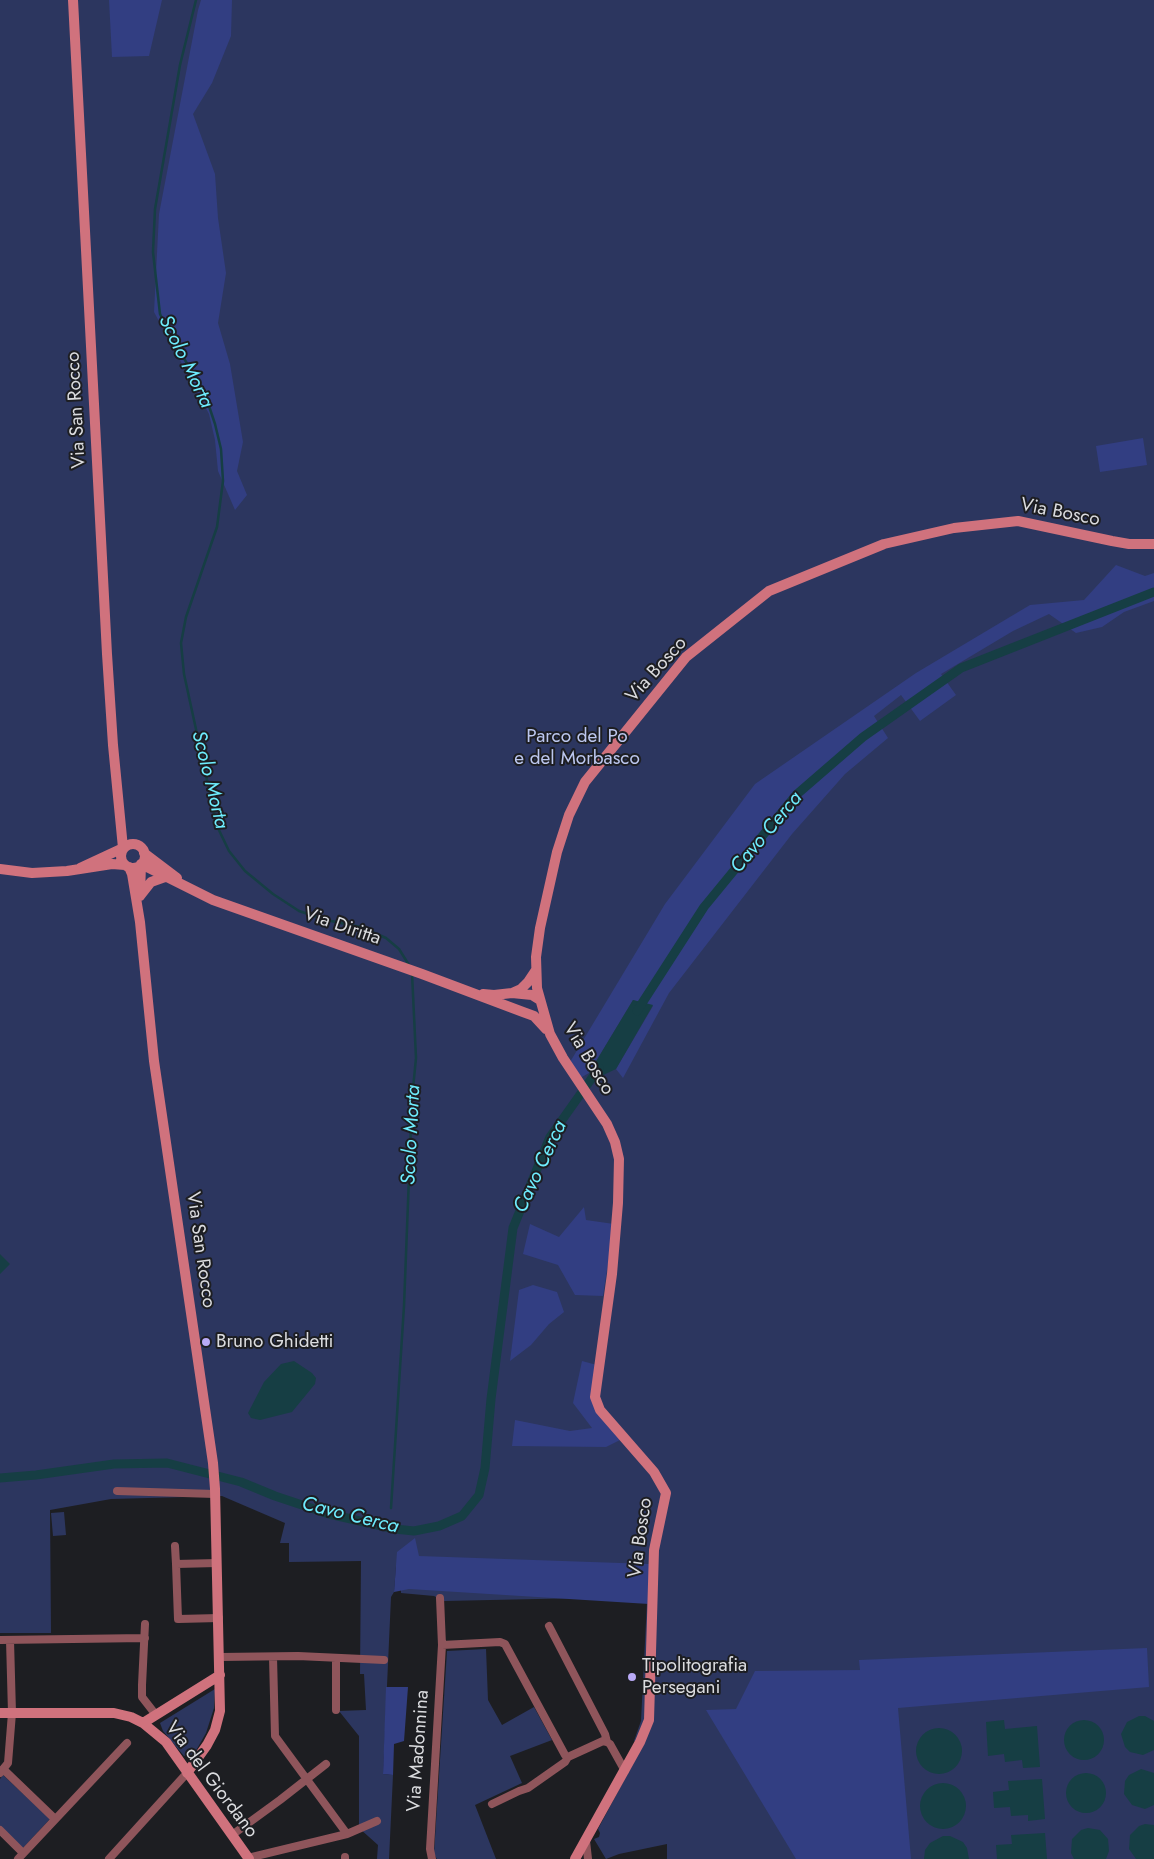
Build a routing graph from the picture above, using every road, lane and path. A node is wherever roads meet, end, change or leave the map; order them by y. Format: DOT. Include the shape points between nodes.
graph roads {
  1 [pos="73,0"];
  2 [pos="1154,544"];
  3 [pos="128,846"];
  4 [pos="144,853"];
  5 [pos="141,864"];
  6 [pos="127,866"];
  7 [pos="80,868"];
  8 [pos="0,869"];
  9 [pos="165,877"];
  10 [pos="197,894"];
  11 [pos="140,896"];
  12 [pos="140,922"];
  13 [pos="537,969"];
  14 [pos="475,993"];
  15 [pos="512,993"];
  16 [pos="540,1000"];
  17 [pos="523,1012"];
  18 [pos="550,1034"];
  19 [pos="117,1491"];
  20 [pos="215,1492"];
  21 [pos="175,1546"];
  22 [pos="217,1563"];
  23 [pos="176,1564"];
  24 [pos="440,1598"];
  25 [pos="219,1618"];
  26 [pos="145,1624"];
  27 [pos="549,1626"];
  28 [pos="145,1638"];
  29 [pos="0,1640"];
  30 [pos="10,1640"];
  31 [pos="442,1645"];
  32 [pos="220,1657"];
  33 [pos="273,1657"];
  34 [pos="336,1658"];
  35 [pos="384,1660"];
  36 [pos="220,1675"];
  37 [pos="336,1710"];
  38 [pos="0,1713"];
  39 [pos="12,1713"];
  40 [pos="156,1716"];
  41 [pos="143,1723"];
  42 [pos="607,1742"];
  43 [pos="127,1743"];
  44 [pos="568,1757"];
  45 [pos="326,1764"];
  46 [pos="1,1771"];
  47 [pos="625,1771"];
  48 [pos="188,1773"];
  49 [pos="306,1779"];
  50 [pos="492,1804"];
  51 [pos="55,1819"];
  52 [pos="377,1821"];
  53 [pos="0,1830"];
  54 [pos="347,1834"];
  55 [pos="232,1835"];
  56 [pos="586,1841"];
  57 [pos="21,1856"];
  58 [pos="108,1859"];
  59 [pos="249,1859"];
  60 [pos="432,1859"];
  61 [pos="575,1859"];
  62 [pos="588,1859"];
  1 -- 3 [label="street, Via San Rocco" via="112,745 121,818"];
  2 -- 13 [label="street, Via Bosco" via="1129,544 1018,521 954,528 884,544 769,592 686,657 584,782 557,852 540,928"];
  3 -- 4 [label="street" via="140,846"];
  3 -- 6 [label="street" via="121,855"];
  3 -- 7 [label="street"];
  4 -- 5 [label="street"];
  4 -- 10 [label="street, Via Diritta"];
  5 -- 6 [label="street"];
  5 -- 9 [label="street, Via Diritta"];
  5 -- 11 [label="street, Via San Rocco"];
  6 -- 7 [label="street"];
  6 -- 12 [label="street, Via San Rocco" via="132,874"];
  7 -- 8 [label="street" via="68,872 32,873"];
  9 -- 10 [label="street, Via Diritta"];
  9 -- 11 [label="street" via="151,882"];
  10 -- 14 [label="street, Via Diritta"];
  11 -- 12 [label="street, Via San Rocco"];
  12 -- 20 [label="street, Via San Rocco" via="154,1061"];
  13 -- 15 [label="street" via="521,989"];
  13 -- 16 [label="street, Via Bosco"];
  14 -- 15 [label="street, Via Diritta"];
  14 -- 17 [label="street, Via Diritta"];
  15 -- 16 [label="street, Via Diritta"];
  16 -- 17 [label="street"];
  16 -- 18 [label="street, Via Bosco"];
  17 -- 18 [label="street, Via Diritta" via="540,1020"];
  18 -- 47 [label="street, Via Bosco" via="607,1124 619,1160 612,1274 595,1397 600,1410 654,1472 666,1493 654,1550 649,1720"];
  19 -- 20 [label="street"];
  20 -- 22 [label="street, Via San Rocco"];
  21 -- 23 [label="street"];
  22 -- 23 [label="street"];
  22 -- 25 [label="street, Via San Rocco"];
  23 -- 25 [label="street" via="178,1619"];
  24 -- 31 [label="street, Via Madonnina"];
  25 -- 32 [label="street, Via San Rocco"];
  26 -- 28 [label="street"];
  27 -- 42 [label="street"];
  28 -- 30 [label="street"];
  28 -- 40 [label="street" via="142,1697"];
  29 -- 30 [label="street"];
  30 -- 39 [label="street"];
  31 -- 44 [label="street" via="505,1644"];
  31 -- 60 [label="street, Via Madonnina"];
  32 -- 33 [label="street"];
  32 -- 36 [label="street, Via San Rocco"];
  33 -- 34 [label="street"];
  33 -- 49 [label="street" via="274,1736"];
  34 -- 35 [label="street"];
  34 -- 37 [label="street"];
  36 -- 40 [label="street"];
  36 -- 48 [label="street, Via San Rocco" via="220,1711 215,1730"];
  38 -- 39 [label="street, Via del Giordano"];
  39 -- 41 [label="street, Via del Giordano" via="114,1713"];
  39 -- 46 [label="street" via="8,1763"];
  40 -- 41 [label="street"];
  41 -- 48 [label="street, Via del Giordano" via="166,1742"];
  42 -- 44 [label="street"];
  42 -- 47 [label="street"];
  43 -- 51 [label="street"];
  44 -- 50 [label="street" via="528,1788"];
  45 -- 49 [label="street"];
  46 -- 51 [label="street"];
  47 -- 56 [label="street, Via Bosco"];
  48 -- 55 [label="street, Via del Giordano"];
  48 -- 58 [label="street"];
  49 -- 54 [label="street"];
  49 -- 55 [label="street"];
  51 -- 57 [label="street"];
  52 -- 54 [label="street"];
  53 -- 57 [label="street"];
  54 -- 59 [label="street"];
  55 -- 59 [label="street, Via del Giordano"];
  56 -- 61 [label="street, Via Bosco"];
  56 -- 62 [label="street"];
}
